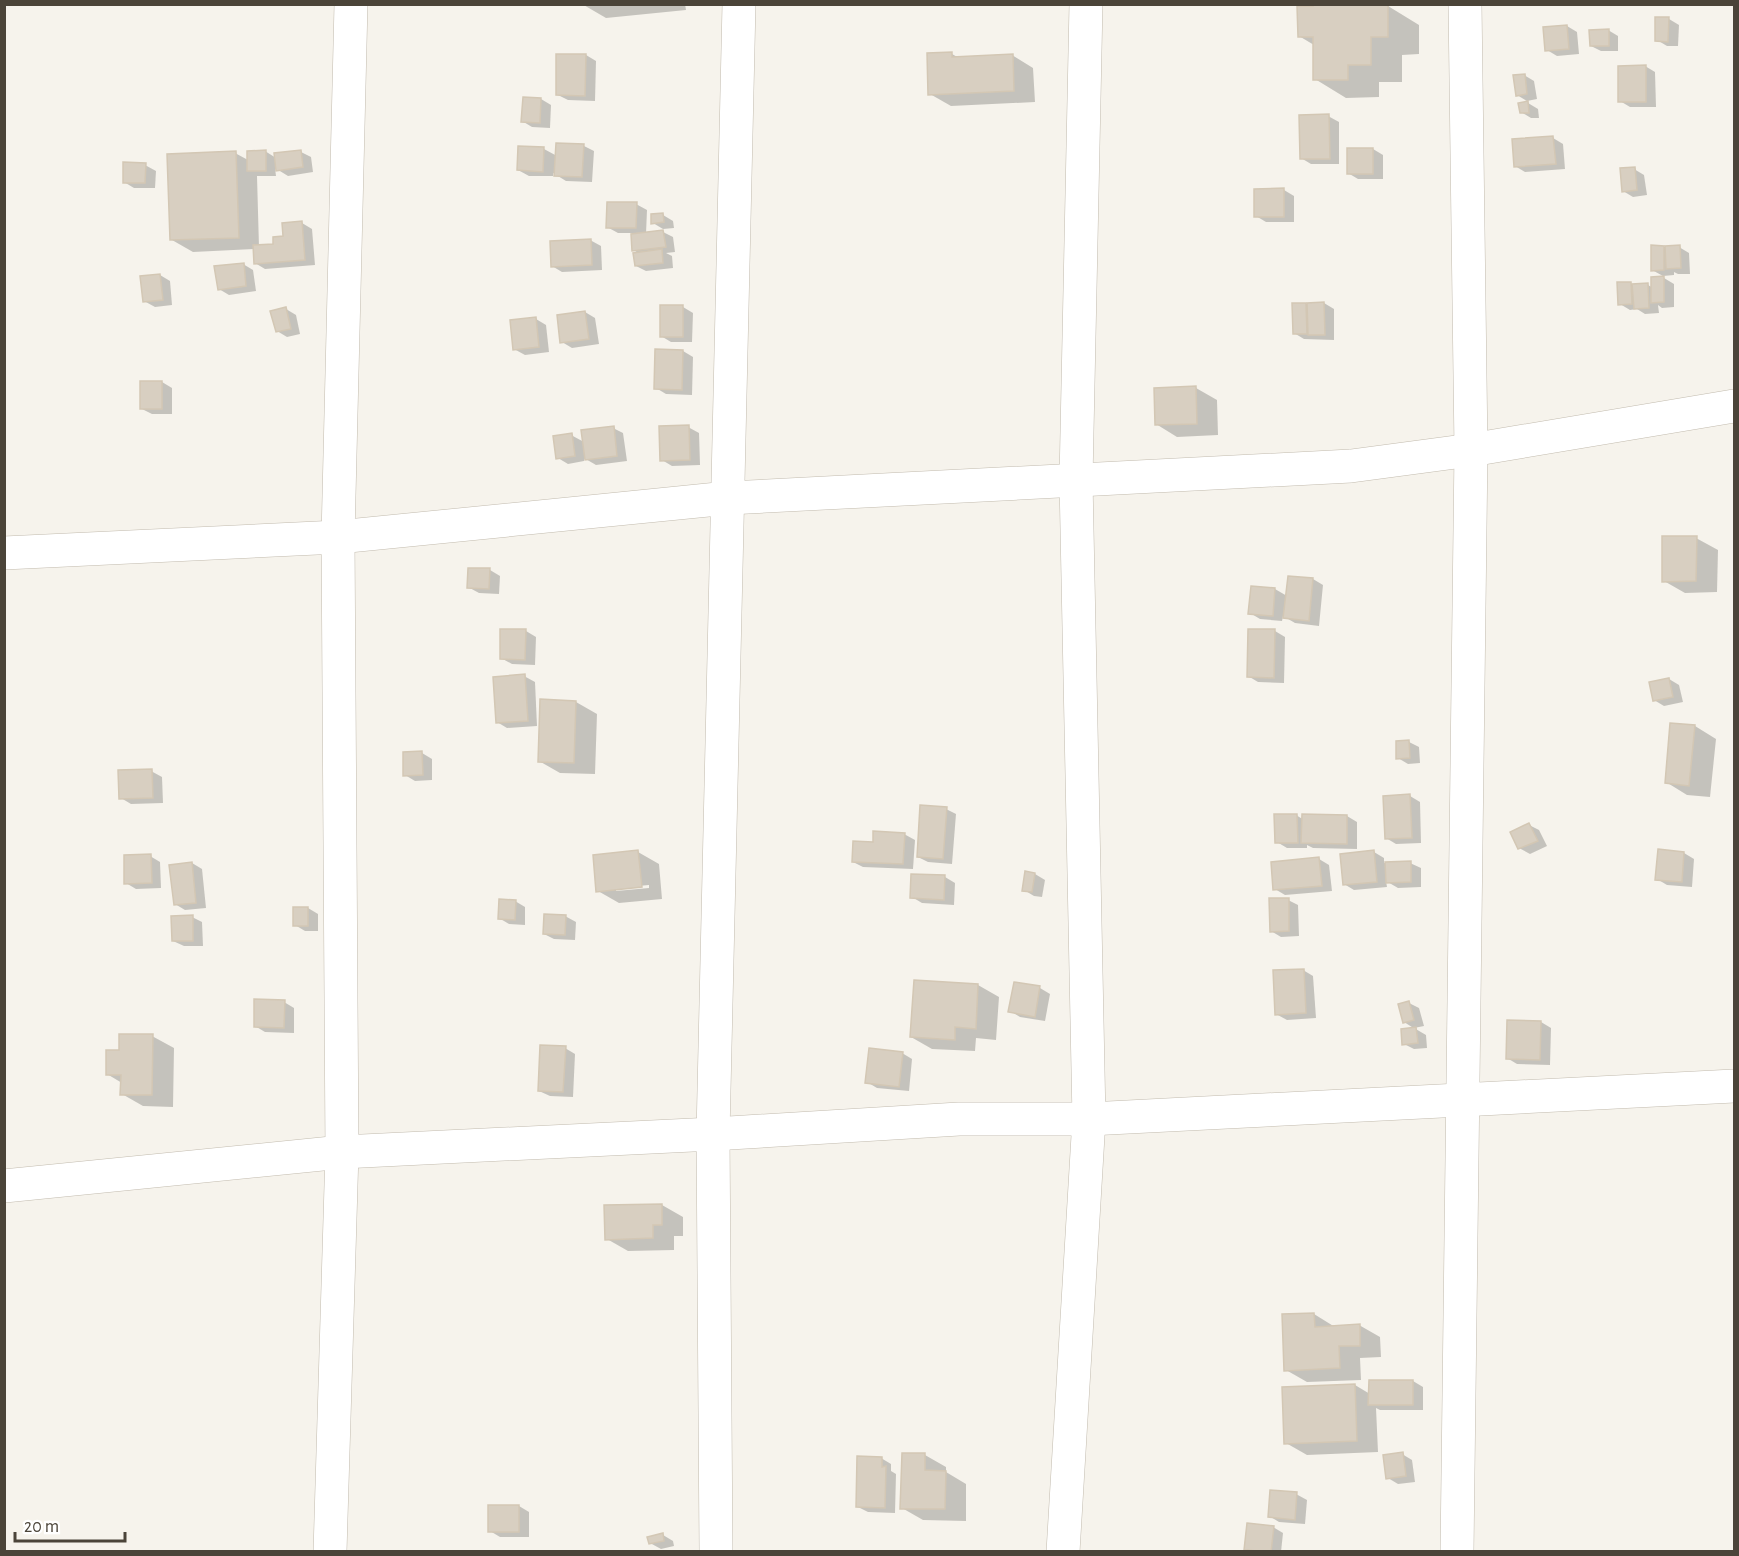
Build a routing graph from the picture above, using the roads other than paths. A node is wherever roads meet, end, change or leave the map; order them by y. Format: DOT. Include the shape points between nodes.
graph roads {
  1 [pos="351,4"];
  2 [pos="739,4"];
  3 [pos="1086,4"];
  4 [pos="1465,4"];
  5 [pos="1734,406"];
  6 [pos="1471,450"];
  7 [pos="1076,480"];
  8 [pos="728,498"];
  9 [pos="338,537"];
  10 [pos="4,553"];
  11 [pos="1734,1086"];
  12 [pos="1463,1099"];
  13 [pos="1089,1119"];
  14 [pos="713,1134"];
  15 [pos="342,1152"];
  16 [pos="4,1186"];
  17 [pos="330,1551"];
  18 [pos="716,1551"];
  19 [pos="1063,1551"];
  20 [pos="1457,1551"];
  1 -- 9 [label="street"];
  2 -- 8 [label="street"];
  3 -- 7 [label="street"];
  4 -- 6 [label="street"];
  5 -- 6 [label="street"];
  6 -- 7 [label="street" via="1351,466"];
  6 -- 12 [label="street"];
  7 -- 8 [label="street"];
  7 -- 13 [label="street"];
  8 -- 9 [label="street"];
  8 -- 14 [label="street"];
  9 -- 10 [label="street"];
  9 -- 15 [label="street"];
  11 -- 12 [label="street"];
  12 -- 13 [label="street"];
  12 -- 20 [label="street"];
  13 -- 14 [label="street" via="959,1119"];
  13 -- 19 [label="street"];
  14 -- 15 [label="street"];
  14 -- 18 [label="street"];
  15 -- 16 [label="street"];
  15 -- 17 [label="street"];
}
